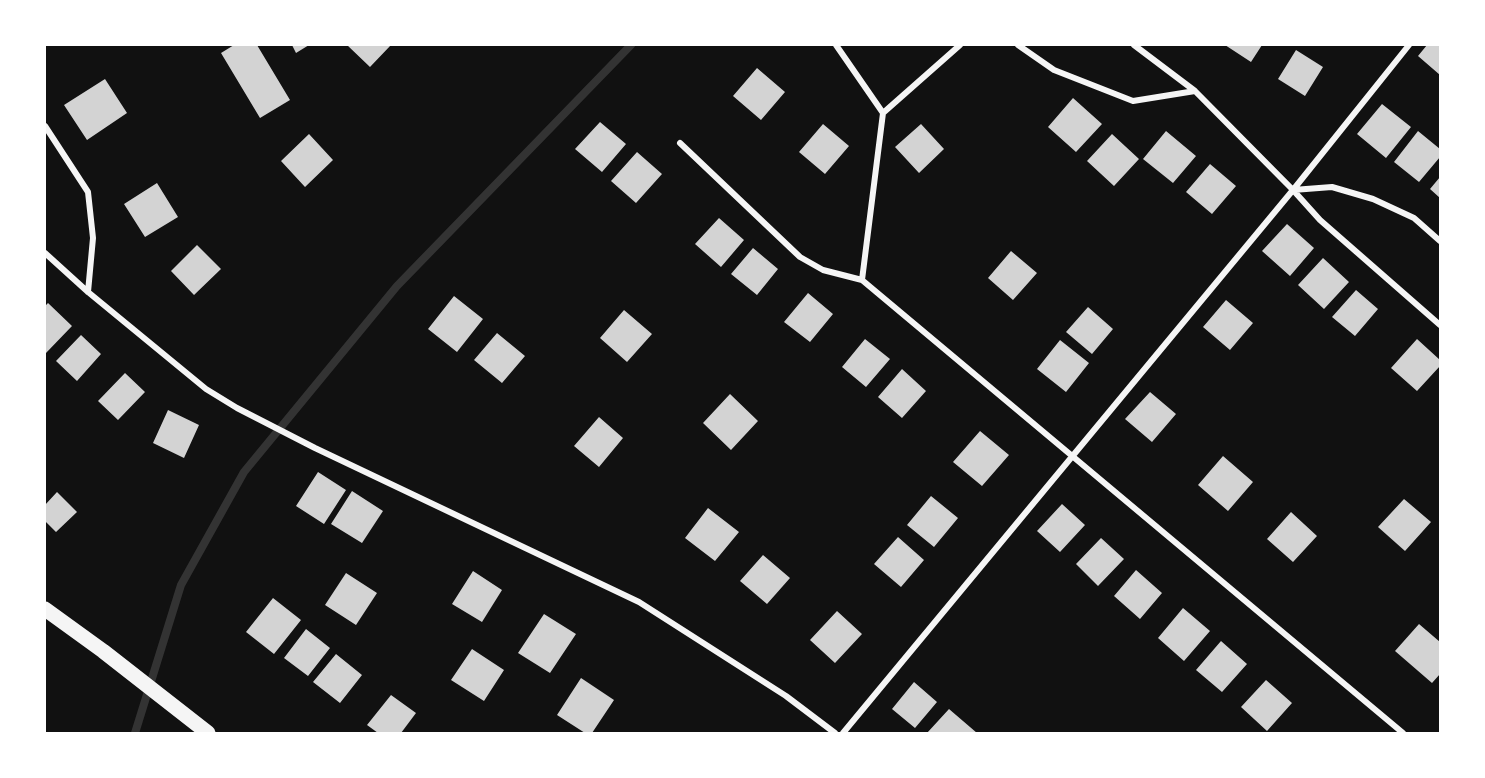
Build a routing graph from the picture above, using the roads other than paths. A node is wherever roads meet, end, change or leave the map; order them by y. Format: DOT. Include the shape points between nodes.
graph roads {
  1 [pos="836,45"];
  2 [pos="960,45"];
  3 [pos="1018,45"];
  4 [pos="1134,45"];
  5 [pos="1408,45"];
  6 [pos="1195,91"];
  7 [pos="883,113"];
  8 [pos="45,126"];
  9 [pos="680,143"];
  10 [pos="1293,190"];
  11 [pos="1440,241"];
  12 [pos="45,253"];
  13 [pos="862,280"];
  14 [pos="88,292"];
  15 [pos="1440,326"];
  16 [pos="1072,455"];
  17 [pos="45,609"];
  18 [pos="208,733"];
  19 [pos="835,733"];
  20 [pos="843,733"];
  21 [pos="1402,733"];
  1 -- 7 [label="street"];
  2 -- 7 [label="street"];
  3 -- 6 [label="street" via="1054,70 1133,101"];
  4 -- 6 [label="street"];
  5 -- 10 [label="street"];
  6 -- 10 [label="street"];
  7 -- 13 [label="street"];
  8 -- 14 [label="street" via="88,192 93,238"];
  9 -- 13 [label="street" via="800,257 823,270"];
  10 -- 11 [label="street" via="1332,187 1373,199 1414,218"];
  10 -- 15 [label="street" via="1320,220"];
  10 -- 16 [label="street"];
  12 -- 14 [label="street"];
  13 -- 16 [label="street"];
  14 -- 19 [label="street" via="206,389 237,408 639,603 786,696"];
  16 -- 20 [label="street"];
  16 -- 21 [label="street"];
  17 -- 18 [label="main road"];
}
